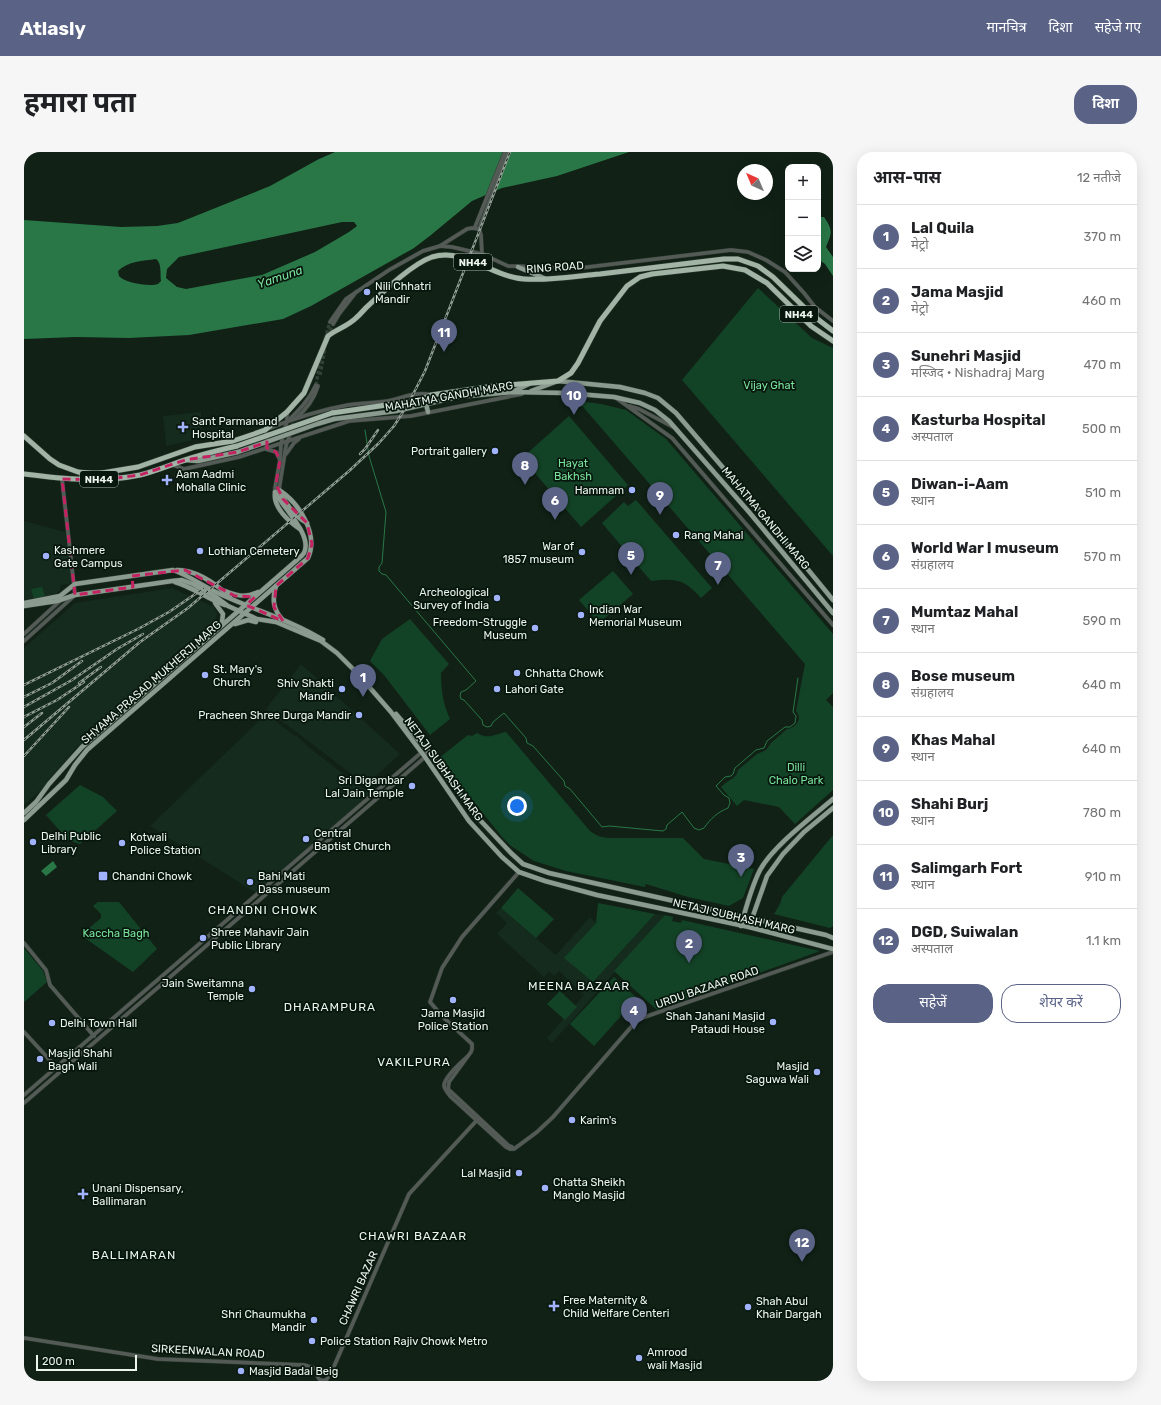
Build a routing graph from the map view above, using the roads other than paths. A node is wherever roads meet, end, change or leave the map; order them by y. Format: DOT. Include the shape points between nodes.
graph roads {
  1 [pos="505,152"];
  2 [pos="508,152"];
  3 [pos="480,221"];
  4 [pos="477,228"];
  5 [pos="440,246"];
  6 [pos="482,254"];
  7 [pos="518,267"];
  8 [pos="546,278"];
  9 [pos="833,321"];
  10 [pos="331,323"];
  11 [pos="833,330"];
  12 [pos="833,341"];
  13 [pos="558,382"];
  14 [pos="531,383"];
  15 [pos="512,392"];
  16 [pos="528,393"];
  17 [pos="431,395"];
  18 [pos="614,397"];
  19 [pos="420,400"];
  20 [pos="387,401"];
  21 [pos="426,404"];
  22 [pos="626,405"];
  23 [pos="378,406"];
  24 [pos="287,412"];
  25 [pos="428,412"];
  26 [pos="294,420"];
  27 [pos="287,421"];
  28 [pos="676,429"];
  29 [pos="265,430"];
  30 [pos="24,436"];
  31 [pos="301,437"];
  32 [pos="288,441"];
  33 [pos="281,444"];
  34 [pos="266,449"];
  35 [pos="285,457"];
  36 [pos="198,458"];
  37 [pos="280,460"];
  38 [pos="172,465"];
  39 [pos="24,474"];
  40 [pos="62,479"];
  41 [pos="277,491"];
  42 [pos="173,570"];
  43 [pos="145,574"];
  44 [pos="132,576"];
  45 [pos="172,581"];
  46 [pos="74,582"];
  47 [pos="147,585"];
  48 [pos="276,586"];
  49 [pos="133,587"];
  50 [pos="68,589"];
  51 [pos="222,589"];
  52 [pos="264,590"];
  53 [pos="75,595"];
  54 [pos="232,599"];
  55 [pos="61,600"];
  56 [pos="833,600"];
  57 [pos="214,602"];
  58 [pos="24,603"];
  59 [pos="246,605"];
  60 [pos="24,606"];
  61 [pos="228,606"];
  62 [pos="252,607"];
  63 [pos="239,611"];
  64 [pos="245,613"];
  65 [pos="833,613"];
  66 [pos="284,621"];
  67 [pos="276,622"];
  68 [pos="833,625"];
  69 [pos="227,629"];
  70 [pos="216,631"];
  71 [pos="24,634"];
  72 [pos="24,641"];
  73 [pos="428,751"];
  74 [pos="422,752"];
  75 [pos="425,757"];
  76 [pos="833,799"];
  77 [pos="833,808"];
  78 [pos="24,813"];
  79 [pos="24,820"];
  80 [pos="519,872"];
  81 [pos="744,917"];
  82 [pos="752,919"];
  83 [pos="741,926"];
  84 [pos="749,927"];
  85 [pos="833,938"];
  86 [pos="24,943"];
  87 [pos="833,949"];
  88 [pos="833,952"];
  89 [pos="24,1032"];
  90 [pos="94,1035"];
  91 [pos="97,1039"];
  92 [pos="56,1067"];
  93 [pos="60,1072"];
  94 [pos="24,1095"];
  95 [pos="24,1103"];
  96 [pos="478,1119"];
  97 [pos="24,1338"];
  98 [pos="320,1370"];
  99 [pos="328,1374"];
  100 [pos="320,1380"];
  1 -- 3 [label="street"];
  2 -- 3 [label="street"];
  3 -- 4 [label="street"];
  4 -- 5 [label="street" via="467,229"];
  4 -- 6 [label="street" via="481,235"];
  5 -- 6 [label="street" via="452,246"];
  5 -- 10 [label="street" via="423,251 346,298"];
  6 -- 7 [label="street" via="508,266"];
  7 -- 8 [label="main road"];
  7 -- 9 [label="street" via="580,268 731,250 748,252 785,272 815,307"];
  8 -- 11 [label="highway, RING ROAD / NH44" via="738,259 758,266 773,277 811,314"];
  8 -- 24 [label="highway, RING ROAD / NH44" via="511,278 457,255 438,256 422,262 373,301 352,322 328,336 304,393"];
  12 -- 13 [label="highway, NH44" via="811,326 767,283 745,270 723,266 652,274 640,277 627,286 600,321 578,363"];
  13 -- 14 [label="highway"];
  13 -- 16 [label="main road"];
  13 -- 56 [label="main road, MAHATMA GANDHI MARG" via="620,387 658,398 681,419"];
  14 -- 15 [label="main road"];
  14 -- 17 [label="highway"];
  15 -- 16 [label="main road, MAHATMA GANDHI MARG"];
  15 -- 21 [label="main road, MAHATMA GANDHI MARG" via="457,397"];
  16 -- 18 [label="main road, MAHATMA GANDHI MARG"];
  16 -- 25 [label="street, MAHATMA GANDHI MARG"];
  17 -- 19 [label="highway"];
  17 -- 20 [label="street" via="417,394"];
  18 -- 22 [label="street"];
  18 -- 28 [label="main road, MAHATMA GANDHI MARG" via="640,403 655,410"];
  19 -- 21 [label="highway"];
  19 -- 23 [label="highway"];
  20 -- 23 [label="highway"];
  20 -- 26 [label="street" via="350,404"];
  21 -- 25 [label="main road"];
  21 -- 36 [label="main road, MAHATMA GANDHI MARG, bridge" via="317,424 238,452"];
  22 -- 28 [label="street" via="639,409"];
  22 -- 68 [label="street" via="672,438"];
  23 -- 36 [label="highway, bridge" via="332,413 246,444"];
  24 -- 27 [label="street"];
  24 -- 29 [label="highway, RING ROAD / NH44"];
  25 -- 31 [label="street, MAHATMA GANDHI MARG" via="349,422"];
  26 -- 27 [label="street"];
  26 -- 27 [label="street" via="312,401 317,385 304,406"];
  26 -- 32 [label="street"];
  27 -- 29 [label="street"];
  27 -- 33 [label="street"];
  28 -- 65 [label="main road, MAHATMA GANDHI MARG"];
  29 -- 30 [label="highway" via="233,441 195,447 138,467 96,474 78,472 59,465"];
  29 -- 34 [label="street"];
  31 -- 32 [label="street, MAHATMA GANDHI MARG"];
  31 -- 35 [label="street"];
  32 -- 33 [label="street, MAHATMA GANDHI MARG"];
  32 -- 35 [label="street"];
  33 -- 34 [label="street, MAHATMA GANDHI MARG"];
  33 -- 37 [label="street"];
  34 -- 37 [label="street" via="276,452"];
  34 -- 38 [label="street, MAHATMA GANDHI MARG" via="184,469"];
  35 -- 41 [label="street"];
  36 -- 38 [label="highway"];
  37 -- 41 [label="street" via="275,488"];
  38 -- 40 [label="highway, MAHATMA GANDHI MARG / NH44" via="140,475 101,480"];
  39 -- 40 [label="highway, MAHATMA GANDHI MARG / NH44"];
  40 -- 46 [label="street"];
  41 -- 48 [label="main road" via="286,495 304,517 312,544 308,558"];
  41 -- 52 [label="main road" via="275,500 278,506 294,526 300,529 306,546 298,560"];
  42 -- 43 [label="main road"];
  42 -- 51 [label="main road" via="185,570 198,575"];
  42 -- 54 [label="main road, NETAJI SUBHASH MARG"];
  43 -- 44 [label="main road"];
  43 -- 47 [label="main road"];
  44 -- 46 [label="main road"];
  44 -- 49 [label="main road"];
  45 -- 47 [label="main road"];
  45 -- 57 [label="main road"];
  45 -- 61 [label="main road" via="182,580 192,584"];
  46 -- 50 [label="main road"];
  46 -- 53 [label="street"];
  47 -- 49 [label="main road"];
  48 -- 62 [label="main road"];
  48 -- 66 [label="main road" via="274,606"];
  49 -- 53 [label="main road"];
  50 -- 55 [label="street"];
  50 -- 58 [label="main road" via="60,596"];
  51 -- 52 [label="main road" via="235,596"];
  51 -- 54 [label="main road"];
  52 -- 59 [label="main road"];
  53 -- 55 [label="main road"];
  53 -- 72 [label="street"];
  54 -- 59 [label="main road, NETAJI SUBHASH MARG"];
  55 -- 60 [label="main road"];
  55 -- 71 [label="street"];
  57 -- 61 [label="main road"];
  57 -- 70 [label="main road" via="223,614 222,622"];
  59 -- 62 [label="main road, NETAJI SUBHASH MARG"];
  59 -- 63 [label="main road, SHYAMA PRASAD MUKHERJI MARG"];
  61 -- 63 [label="main road, NETAJI SUBHASH MARG"];
  62 -- 64 [label="main road, SHYAMA PRASAD MUKHERJI MARG"];
  62 -- 66 [label="main road, NETAJI SUBHASH MARG"];
  63 -- 64 [label="main road, NETAJI SUBHASH MARG"];
  63 -- 70 [label="main road, SHYAMA PRASAD MUKHERJI MARG"];
  64 -- 67 [label="main road, NETAJI SUBHASH MARG" via="257,619"];
  64 -- 69 [label="main road, SHYAMA PRASAD MUKHERJI MARG"];
  66 -- 73 [label="main road, NETAJI SUBHASH MARG" via="316,635 337,651 361,674"];
  67 -- 69 [label="main road" via="248,620"];
  67 -- 74 [label="main road, NETAJI SUBHASH MARG" via="320,641 337,653 370,687"];
  69 -- 79 [label="main road, SHYAMA PRASAD MUKHERJI MARG" via="87,750 66,780"];
  70 -- 78 [label="main road, SHYAMA PRASAD MUKHERJI MARG" via="82,747"];
  73 -- 74 [label="street"];
  73 -- 75 [label="street"];
  73 -- 81 [label="main road, NETAJI SUBHASH MARG" via="478,819 523,864 549,873"];
  74 -- 75 [label="main road, NETAJI SUBHASH MARG"];
  74 -- 90 [label="street"];
  75 -- 80 [label="main road, NETAJI SUBHASH MARG" via="469,821"];
  75 -- 91 [label="street"];
  76 -- 81 [label="main road" via="782,844 761,869 751,891"];
  77 -- 82 [label="main road" via="783,854 767,876"];
  80 -- 83 [label="main road, NETAJI SUBHASH MARG" via="597,895"];
  80 -- 96 [label="street" via="462,937 442,968 430,999 443,1017 472,1044 467,1057 446,1080 444,1087 450,1096"];
  81 -- 82 [label="main road, NETAJI SUBHASH MARG"];
  81 -- 83 [label="main road"];
  82 -- 84 [label="main road"];
  82 -- 85 [label="main road, NETAJI SUBHASH MARG"];
  83 -- 84 [label="main road, NETAJI SUBHASH MARG"];
  84 -- 87 [label="main road, NETAJI SUBHASH MARG"];
  86 -- 90 [label="street" via="46,970 50,985"];
  88 -- 96 [label="street, URDU BAZAAR ROAD" via="639,1019 553,1117 512,1150"];
  89 -- 92 [label="street"];
  90 -- 91 [label="street"];
  90 -- 92 [label="street"];
  91 -- 93 [label="street"];
  92 -- 93 [label="street"];
  92 -- 94 [label="street"];
  93 -- 95 [label="street"];
  96 -- 99 [label="street, CHAWRI BAZAR" via="409,1194 332,1371"];
  97 -- 98 [label="street, SIRKEENWALAN ROAD" via="158,1359 304,1365"];
  98 -- 99 [label="street" via="326,1370"];
  98 -- 100 [label="street" via="317,1375"];
  99 -- 100 [label="street" via="326,1379"];
}
